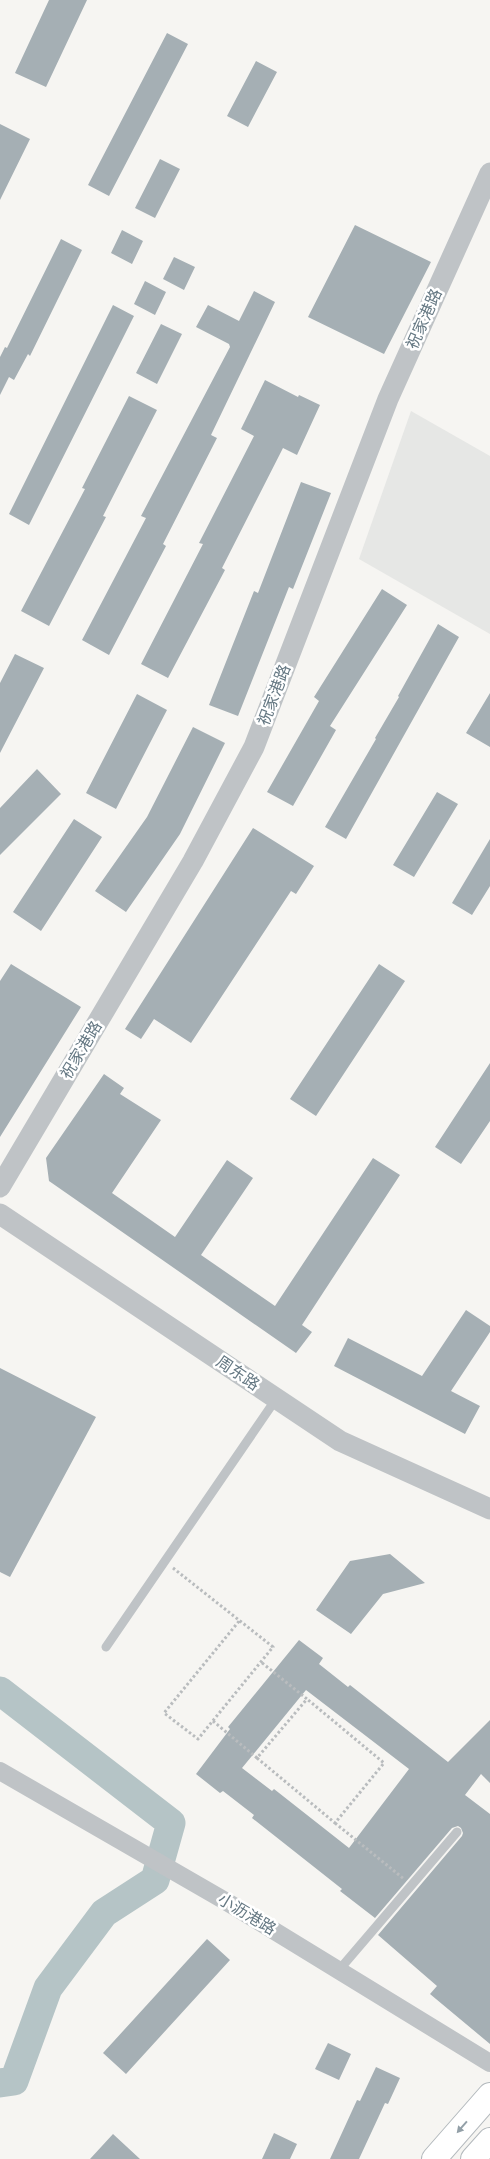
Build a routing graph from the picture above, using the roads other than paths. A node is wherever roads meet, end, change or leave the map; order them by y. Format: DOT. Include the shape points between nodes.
graph roads {
  1 [pos="490,174"];
  2 [pos="0,1187"];
  3 [pos="0,1214"];
  4 [pos="276,1398"];
  5 [pos="490,1509"];
  6 [pos="106,1647"];
  7 [pos="0,1771"];
  8 [pos="457,1832"];
  9 [pos="339,1970"];
  10 [pos="490,2063"];
  11 [pos="490,2095"];
  12 [pos="490,2140"];
  13 [pos="434,2159"];
  14 [pos="473,2159"];
  1 -- 2 [label="street, 祝家港路" via="388,399 254,747 193,861"];
  3 -- 4 [label="street, 周东路"];
  4 -- 5 [label="street, 周东路" via="340,1441"];
  4 -- 6 [label="lane"];
  7 -- 9 [label="street, 小沥港路"];
  8 -- 9 [label="lane"];
  9 -- 10 [label="street, 小沥港路"];
  11 -- 13 [label="main road, one-way"];
  12 -- 14 [label="main road"];
}
